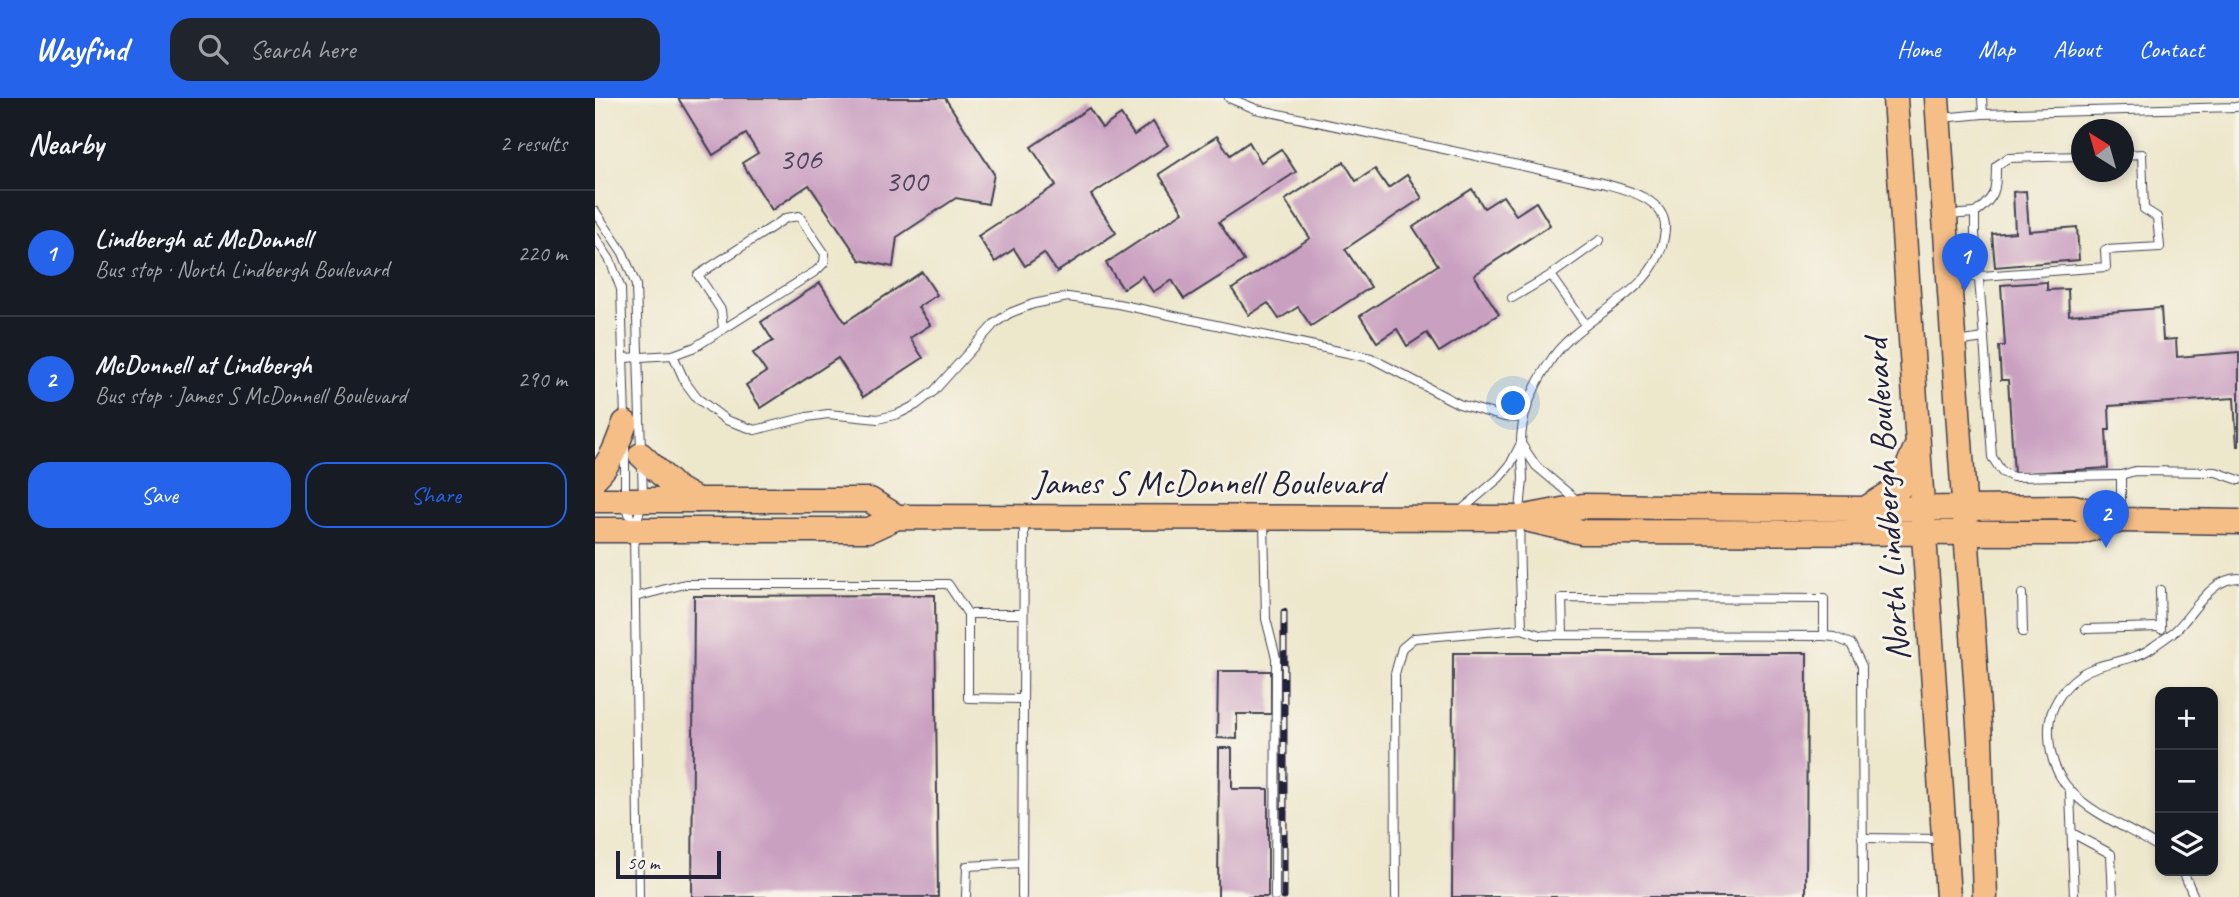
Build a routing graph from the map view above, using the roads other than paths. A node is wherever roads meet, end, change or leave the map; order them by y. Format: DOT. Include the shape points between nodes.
graph roads {
  1 [pos="1229,98"];
  2 [pos="1895,98"];
  3 [pos="1982,98"];
  4 [pos="2239,106"];
  5 [pos="1937,108"];
  6 [pos="1983,114"];
  7 [pos="2134,154"];
  8 [pos="2071,156"];
  9 [pos="595,211"];
  10 [pos="1976,213"];
  11 [pos="1944,215"];
  12 [pos="595,237"];
  13 [pos="1600,240"];
  14 [pos="1551,275"];
  15 [pos="1978,275"];
  16 [pos="1948,278"];
  17 [pos="1512,298"];
  18 [pos="1586,325"];
  19 [pos="723,329"];
  20 [pos="1984,338"];
  21 [pos="1953,342"];
  22 [pos="673,355"];
  23 [pos="624,358"];
  24 [pos="639,358"];
  25 [pos="1524,418"];
  26 [pos="625,423"];
  27 [pos="1521,442"];
  28 [pos="1918,443"];
  29 [pos="641,455"];
  30 [pos="2121,475"];
  31 [pos="595,478"];
  32 [pos="2239,480"];
  33 [pos="595,500"];
  34 [pos="633,500"];
  35 [pos="697,500"];
  36 [pos="1583,506"];
  37 [pos="1865,509"];
  38 [pos="897,517"];
  39 [pos="1024,517"];
  40 [pos="1264,517"];
  41 [pos="1452,517"];
  42 [pos="1520,518"];
  43 [pos="1965,520"];
  44 [pos="2121,520"];
  45 [pos="1922,521"];
  46 [pos="2239,522"];
  47 [pos="595,530"];
  48 [pos="634,530"];
  49 [pos="2239,578"];
  50 [pos="2160,590"];
  51 [pos="2022,594"];
  52 [pos="635,597"];
  53 [pos="968,614"];
  54 [pos="1023,614"];
  55 [pos="2161,627"];
  56 [pos="1522,629"];
  57 [pos="2085,629"];
  58 [pos="2023,632"];
  59 [pos="1563,635"];
  60 [pos="1823,636"];
  61 [pos="2161,641"];
  62 [pos="1023,699"];
  63 [pos="2070,790"];
  64 [pos="2071,834"];
  65 [pos="1863,838"];
  66 [pos="1944,839"];
  67 [pos="2155,845"];
  68 [pos="1022,863"];
  69 [pos="2186,876"];
  70 [pos="639,897"];
  71 [pos="966,897"];
  72 [pos="1022,897"];
  73 [pos="1275,897"];
  74 [pos="1396,897"];
  75 [pos="1863,897"];
  76 [pos="1948,897"];
  77 [pos="1985,897"];
  78 [pos="2074,897"];
  79 [pos="2113,897"];
  80 [pos="2194,897"];
  1 -- 18 [label="lane" via="1256,109 1602,183 1647,198 1665,227 1658,253 1644,278 1624,299"];
  2 -- 28 [label="main road, North Lindbergh Boulevard"];
  3 -- 6 [label="lane"];
  4 -- 6 [label="lane"];
  5 -- 6 [label="lane"];
  5 -- 11 [label="main road"];
  7 -- 15 [label="lane" via="2142,154 2144,209 2157,218 2160,247 2105,250 2106,267"];
  8 -- 10 [label="lane" via="2008,158 1996,166 1996,188 1990,202"];
  9 -- 24 [label="lane" via="623,253 636,285"];
  10 -- 11 [label="lane"];
  10 -- 15 [label="lane"];
  11 -- 16 [label="main road"];
  12 -- 23 [label="lane" via="621,289"];
  13 -- 14 [label="lane"];
  14 -- 17 [label="lane"];
  14 -- 18 [label="lane"];
  15 -- 16 [label="lane"];
  15 -- 20 [label="lane"];
  16 -- 21 [label="main road"];
  18 -- 25 [label="lane" via="1549,363"];
  19 -- 19 [label="lane" via="721,310 698,275 786,218 799,216 823,247 824,263"];
  19 -- 22 [label="lane"];
  20 -- 21 [label="lane"];
  20 -- 30 [label="lane" via="1992,457 2002,472 2013,477"];
  21 -- 43 [label="main road"];
  22 -- 24 [label="lane"];
  22 -- 25 [label="lane" via="697,398 726,420 755,430 828,414 878,419 898,414 934,391 995,323 1010,313 1068,298 1118,304 1371,358 1459,404"];
  23 -- 24 [label="lane"];
  23 -- 26 [label="lane"];
  24 -- 29 [label="lane"];
  25 -- 27 [label="lane"];
  26 -- 31 [label="main road" via="616,447"];
  26 -- 34 [label="lane"];
  27 -- 36 [label="lane" via="1535,466"];
  27 -- 41 [label="lane" via="1499,478"];
  27 -- 42 [label="lane"];
  28 -- 37 [label="main road" via="1899,488"];
  28 -- 45 [label="main road, North Lindbergh Boulevard"];
  29 -- 34 [label="lane"];
  29 -- 35 [label="main road" via="670,483"];
  30 -- 32 [label="lane" via="2135,471 2216,472"];
  30 -- 44 [label="lane"];
  33 -- 34 [label="main road, James S McDonnell Boulevard"];
  34 -- 35 [label="main road, James S McDonnell Boulevard"];
  34 -- 48 [label="lane"];
  34 -- 48 [label="lane"];
  35 -- 38 [label="main road, James S McDonnell Boulevard" via="870,500"];
  36 -- 37 [label="main road, James S McDonnell Boulevard"];
  36 -- 42 [label="main road, James S McDonnell Boulevard"];
  37 -- 45 [label="main road, James S McDonnell Boulevard"];
  38 -- 39 [label="main road, James S McDonnell Boulevard"];
  38 -- 48 [label="main road, James S McDonnell Boulevard" via="869,530"];
  39 -- 40 [label="main road, James S McDonnell Boulevard"];
  39 -- 54 [label="lane"];
  40 -- 41 [label="main road, James S McDonnell Boulevard"];
  40 -- 73 [label="lane" via="1266,619 1276,657"];
  41 -- 42 [label="main road, James S McDonnell Boulevard"];
  42 -- 45 [label="main road, James S McDonnell Boulevard" via="1582,531"];
  42 -- 56 [label="lane"];
  43 -- 44 [label="main road, James S McDonnell Boulevard" via="2074,507"];
  43 -- 45 [label="main road, James S McDonnell Boulevard"];
  43 -- 77 [label="main road"];
  44 -- 46 [label="main road, James S McDonnell Boulevard"];
  45 -- 66 [label="main road, North Lindbergh Boulevard"];
  47 -- 48 [label="main road, James S McDonnell Boulevard"];
  48 -- 52 [label="lane"];
  49 -- 61 [label="lane" via="2218,584"];
  50 -- 55 [label="lane"];
  51 -- 58 [label="lane"];
  52 -- 53 [label="lane" via="685,584 948,584"];
  52 -- 70 [label="lane"];
  53 -- 54 [label="lane"];
  53 -- 62 [label="lane" via="968,698"];
  54 -- 62 [label="lane"];
  55 -- 57 [label="lane"];
  55 -- 61 [label="lane"];
  56 -- 59 [label="lane"];
  56 -- 74 [label="lane" via="1414,638 1402,648 1395,674"];
  59 -- 60 [label="lane"];
  59 -- 60 [label="lane" via="1562,598 1631,598 1824,599"];
  60 -- 65 [label="lane" via="1851,644 1862,666"];
  61 -- 63 [label="lane" via="2149,650 2080,675 2054,704 2048,745"];
  62 -- 68 [label="lane"];
  63 -- 64 [label="lane"];
  63 -- 67 [label="lane" via="2079,801"];
  64 -- 78 [label="lane"];
  64 -- 79 [label="lane" via="2111,855"];
  65 -- 66 [label="lane"];
  65 -- 75 [label="lane"];
  66 -- 76 [label="main road, North Lindbergh Boulevard"];
  68 -- 71 [label="lane" via="967,866"];
  68 -- 72 [label="lane"];
  69 -- 80 [label="lane"];
}
